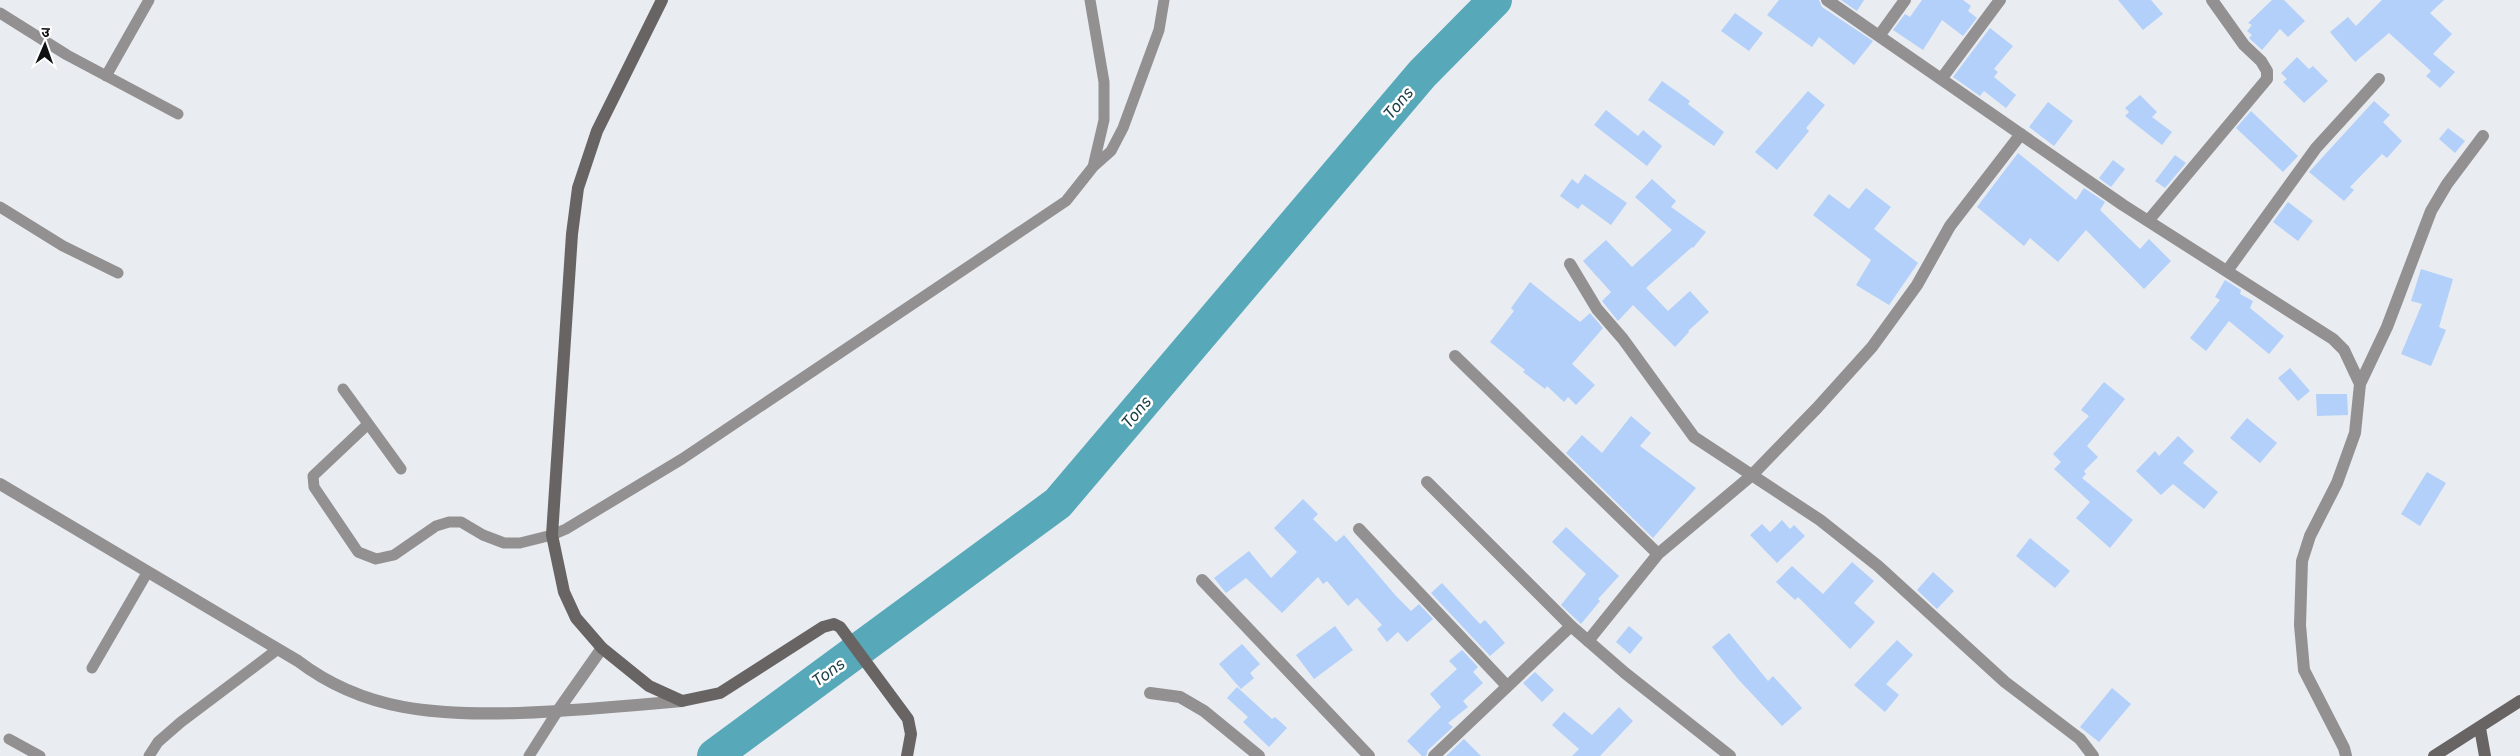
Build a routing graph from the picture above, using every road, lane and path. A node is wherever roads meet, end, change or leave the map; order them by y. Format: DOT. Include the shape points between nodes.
graph roads {
  1 [pos="149,0"];
  2 [pos="662,0"];
  3 [pos="1090,0"];
  4 [pos="1164,0"];
  5 [pos="1827,0"];
  6 [pos="1905,0"];
  7 [pos="2000,0"];
  8 [pos="2212,0"];
  9 [pos="0,13"];
  10 [pos="1879,36"];
  11 [pos="106,76"];
  12 [pos="1942,78"];
  13 [pos="2379,80"];
  14 [pos="178,114"];
  15 [pos="2021,134"];
  16 [pos="2483,136"];
  17 [pos="1093,167"];
  18 [pos="0,207"];
  19 [pos="2148,221"];
  20 [pos="1570,264"];
  21 [pos="2227,271"];
  22 [pos="118,273"];
  23 [pos="1455,356"];
  24 [pos="2360,384"];
  25 [pos="342,389"];
  26 [pos="367,425"];
  27 [pos="401,469"];
  28 [pos="1751,476"];
  29 [pos="1427,482"];
  30 [pos="0,484"];
  31 [pos="1359,530"];
  32 [pos="552,535"];
  33 [pos="1658,554"];
  34 [pos="147,572"];
  35 [pos="1202,580"];
  36 [pos="1571,626"];
  37 [pos="1588,641"];
  38 [pos="602,648"];
  39 [pos="278,649"];
  40 [pos="92,668"];
  41 [pos="1507,686"];
  42 [pos="1150,693"];
  43 [pos="682,701"];
  44 [pos="2520,701"];
  45 [pos="557,712"];
  46 [pos="2480,728"];
  47 [pos="9,739"];
  48 [pos="40,756"];
  49 [pos="149,756"];
  50 [pos="529,756"];
  51 [pos="907,756"];
  52 [pos="1258,756"];
  53 [pos="1369,756"];
  54 [pos="1434,756"];
  55 [pos="1730,756"];
  56 [pos="2093,756"];
  57 [pos="2346,756"];
  58 [pos="2434,756"];
  59 [pos="2485,756"];
  1 -- 11 [label="lane"];
  2 -- 32 [label="street" via="597,131 578,188 572,234"];
  3 -- 17 [label="lane" via="1104,82 1104,120"];
  4 -- 17 [label="lane" via="1158,30 1123,128 1111,151"];
  5 -- 10 [label="street"];
  6 -- 10 [label="street"];
  7 -- 12 [label="street"];
  8 -- 19 [label="street" via="2244,45 2261,61 2267,71 2267,79"];
  9 -- 11 [label="lane"];
  10 -- 12 [label="street"];
  11 -- 14 [label="lane"];
  12 -- 15 [label="street"];
  13 -- 21 [label="street" via="2316,148"];
  15 -- 19 [label="street"];
  15 -- 28 [label="street" via="1950,226 1917,285 1872,347"];
  16 -- 24 [label="street" via="2431,211 2387,327"];
  17 -- 32 [label="lane" via="1066,201 1039,220 682,459"];
  18 -- 22 [label="lane" via="63,246"];
  19 -- 21 [label="street"];
  20 -- 28 [label="street" via="1597,309 1623,339 1694,437"];
  21 -- 24 [label="street" via="2333,339 2344,350"];
  23 -- 33 [label="street"];
  24 -- 57 [label="street" via="2351,451 2310,536 2302,562 2300,625 2304,670"];
  25 -- 26 [label="lane"];
  26 -- 27 [label="lane"];
  26 -- 32 [label="lane" via="312,480 358,552 376,559 394,555 436,526 448,522 461,522 504,543 520,543"];
  28 -- 33 [label="street"];
  28 -- 56 [label="street" via="1820,520 1878,566 2005,682 2080,739"];
  29 -- 36 [label="street"];
  30 -- 34 [label="street"];
  31 -- 41 [label="street"];
  32 -- 38 [label="street" via="564,592 576,618"];
  33 -- 37 [label="street"];
  34 -- 39 [label="street"];
  34 -- 40 [label="lane"];
  35 -- 53 [label="street"];
  36 -- 37 [label="street"];
  36 -- 41 [label="street"];
  37 -- 55 [label="street"];
  38 -- 43 [label="street" via="649,686"];
  38 -- 45 [label="street"];
  39 -- 45 [label="street" via="348,692 406,709 461,715"];
  39 -- 49 [label="lane" via="181,722 158,742"];
  41 -- 54 [label="street"];
  42 -- 52 [label="street" via="1180,697 1204,711"];
  43 -- 45 [label="street"];
  43 -- 51 [label="street" via="720,694 823,627 834,624 847,632 908,719 911,734"];
  44 -- 46 [label="street"];
  45 -- 50 [label="lane"];
  46 -- 58 [label="street"];
  46 -- 59 [label="street"];
  47 -- 48 [label="lane"];
}
